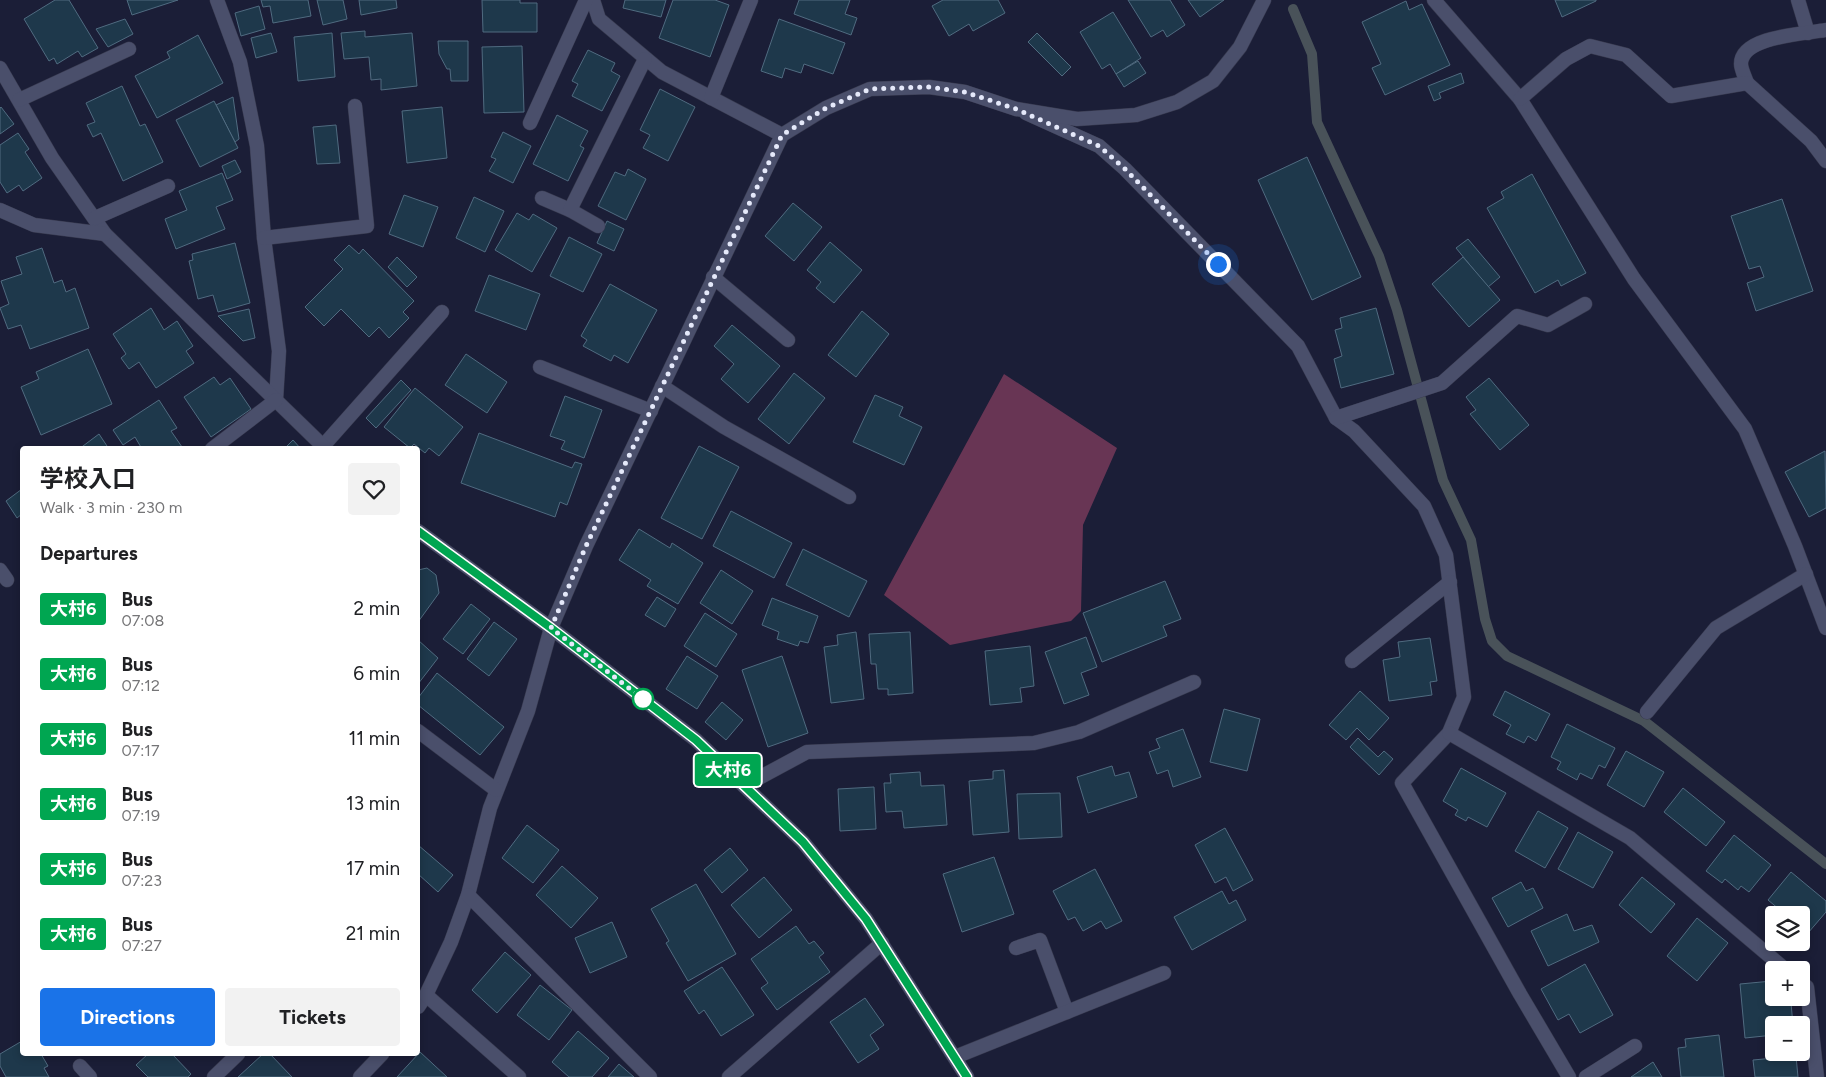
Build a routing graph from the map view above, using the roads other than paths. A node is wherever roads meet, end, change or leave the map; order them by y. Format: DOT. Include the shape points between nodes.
graph roads {
  1 [pos="217,0"];
  2 [pos="586,0"];
  3 [pos="593,0"];
  4 [pos="751,0"];
  5 [pos="1264,0"];
  6 [pos="1434,0"];
  7 [pos="1798,0"];
  8 [pos="1826,30"];
  9 [pos="1808,33"];
  10 [pos="129,49"];
  11 [pos="644,59"];
  12 [pos="0,68"];
  13 [pos="1747,83"];
  14 [pos="711,98"];
  15 [pos="1520,99"];
  16 [pos="19,100"];
  17 [pos="355,106"];
  18 [pos="1016,109"];
  19 [pos="530,124"];
  20 [pos="782,135"];
  21 [pos="1826,160"];
  22 [pos="168,186"];
  23 [pos="542,198"];
  24 [pos="0,210"];
  25 [pos="570,210"];
  26 [pos="95,218"];
  27 [pos="598,226"];
  28 [pos="105,234"];
  29 [pos="264,238"];
  30 [pos="713,277"];
  31 [pos="1585,304"];
  32 [pos="442,312"];
  33 [pos="788,340"];
  34 [pos="540,367"];
  35 [pos="662,386"];
  36 [pos="276,400"];
  37 [pos="650,411"];
  38 [pos="1336,418"];
  39 [pos="216,446"];
  40 [pos="323,446"];
  41 [pos="325,446"];
  42 [pos="849,497"];
  43 [pos="420,532"];
  44 [pos="1806,574"];
  45 [pos="1450,582"];
  46 [pos="551,628"];
  47 [pos="1826,628"];
  48 [pos="1352,661"];
  49 [pos="1194,682"];
  50 [pos="1647,712"];
  51 [pos="420,733"];
  52 [pos="1449,733"];
  53 [pos="744,786"];
  54 [pos="496,790"];
  55 [pos="468,895"];
  56 [pos="882,943"];
  57 [pos="1016,948"];
  58 [pos="1775,961"];
  59 [pos="1164,973"];
  60 [pos="426,995"];
  61 [pos="420,1004"];
  62 [pos="1809,1006"];
  63 [pos="1067,1012"];
  64 [pos="1634,1046"];
  65 [pos="236,1056"];
  66 [pos="380,1056"];
  67 [pos="955,1057"];
  68 [pos="80,1066"];
  69 [pos="90,1077"];
  70 [pos="214,1077"];
  71 [pos="360,1077"];
  72 [pos="520,1077"];
  73 [pos="650,1077"];
  74 [pos="729,1077"];
  75 [pos="967,1077"];
  76 [pos="1569,1077"];
  77 [pos="1586,1077"];
  78 [pos="1817,1077"];
  1 -- 29 [label="street" via="240,62 250,109 257,146"];
  2 -- 19 [label="street"];
  3 -- 11 [label="street" via="599,19"];
  4 -- 14 [label="street"];
  5 -- 18 [label="street" via="1240,47 1213,81 1177,102 1136,115 1077,119"];
  6 -- 15 [label="street"];
  7 -- 9 [label="street"];
  8 -- 9 [label="street"];
  9 -- 13 [label="street" via="1761,41 1745,50 1741,64"];
  10 -- 16 [label="street"];
  11 -- 14 [label="street"];
  11 -- 25 [label="street"];
  12 -- 16 [label="street"];
  13 -- 15 [label="street" via="1671,96 1626,55 1590,46 1566,59"];
  13 -- 21 [label="street" via="1811,141"];
  14 -- 20 [label="street"];
  15 -- 44 [label="street" via="1634,279 1745,429"];
  16 -- 26 [label="street" via="52,158"];
  17 -- 29 [label="street" via="367,226"];
  18 -- 20 [label="street" via="965,92 929,87 870,89 826,108"];
  18 -- 38 [label="street" via="1099,146 1125,169 1298,346"];
  20 -- 30 [label="street"];
  22 -- 26 [label="street"];
  23 -- 25 [label="street"];
  24 -- 28 [label="street" via="34,225"];
  25 -- 27 [label="street"];
  26 -- 28 [label="street"];
  28 -- 36 [label="street"];
  29 -- 36 [label="street" via="279,351"];
  30 -- 33 [label="street"];
  30 -- 35 [label="street"];
  31 -- 38 [label="street" via="1548,325 1517,316 1442,383"];
  32 -- 41 [label="street"];
  34 -- 37 [label="street"];
  35 -- 37 [label="street"];
  35 -- 42 [label="street" via="724,427"];
  36 -- 39 [label="street"];
  36 -- 40 [label="street"];
  37 -- 46 [label="street"];
  38 -- 45 [label="street" via="1354,431 1424,506 1446,555"];
  43 -- 46 [label="street"];
  44 -- 47 [label="street"];
  44 -- 50 [label="street" via="1716,628"];
  45 -- 48 [label="street"];
  45 -- 52 [label="street" via="1464,697"];
  46 -- 53 [label="street" via="696,740"];
  46 -- 54 [label="street" via="528,712"];
  49 -- 53 [label="street" via="1079,732 1034,744 807,752"];
  51 -- 54 [label="street"];
  52 -- 58 [label="street" via="1630,838"];
  52 -- 76 [label="street" via="1402,783"];
  53 -- 56 [label="street" via="803,842"];
  54 -- 55 [label="street"];
  55 -- 60 [label="street" via="451,942"];
  55 -- 73 [label="street"];
  56 -- 67 [label="street"];
  56 -- 74 [label="street"];
  57 -- 63 [label="street" via="1040,940"];
  59 -- 63 [label="street"];
  60 -- 61 [label="street"];
  60 -- 72 [label="street"];
  62 -- 78 [label="street"];
  63 -- 67 [label="street"];
  64 -- 77 [label="street"];
  65 -- 70 [label="street"];
  66 -- 71 [label="street"];
  67 -- 75 [label="street"];
  68 -- 69 [label="street"];
}
